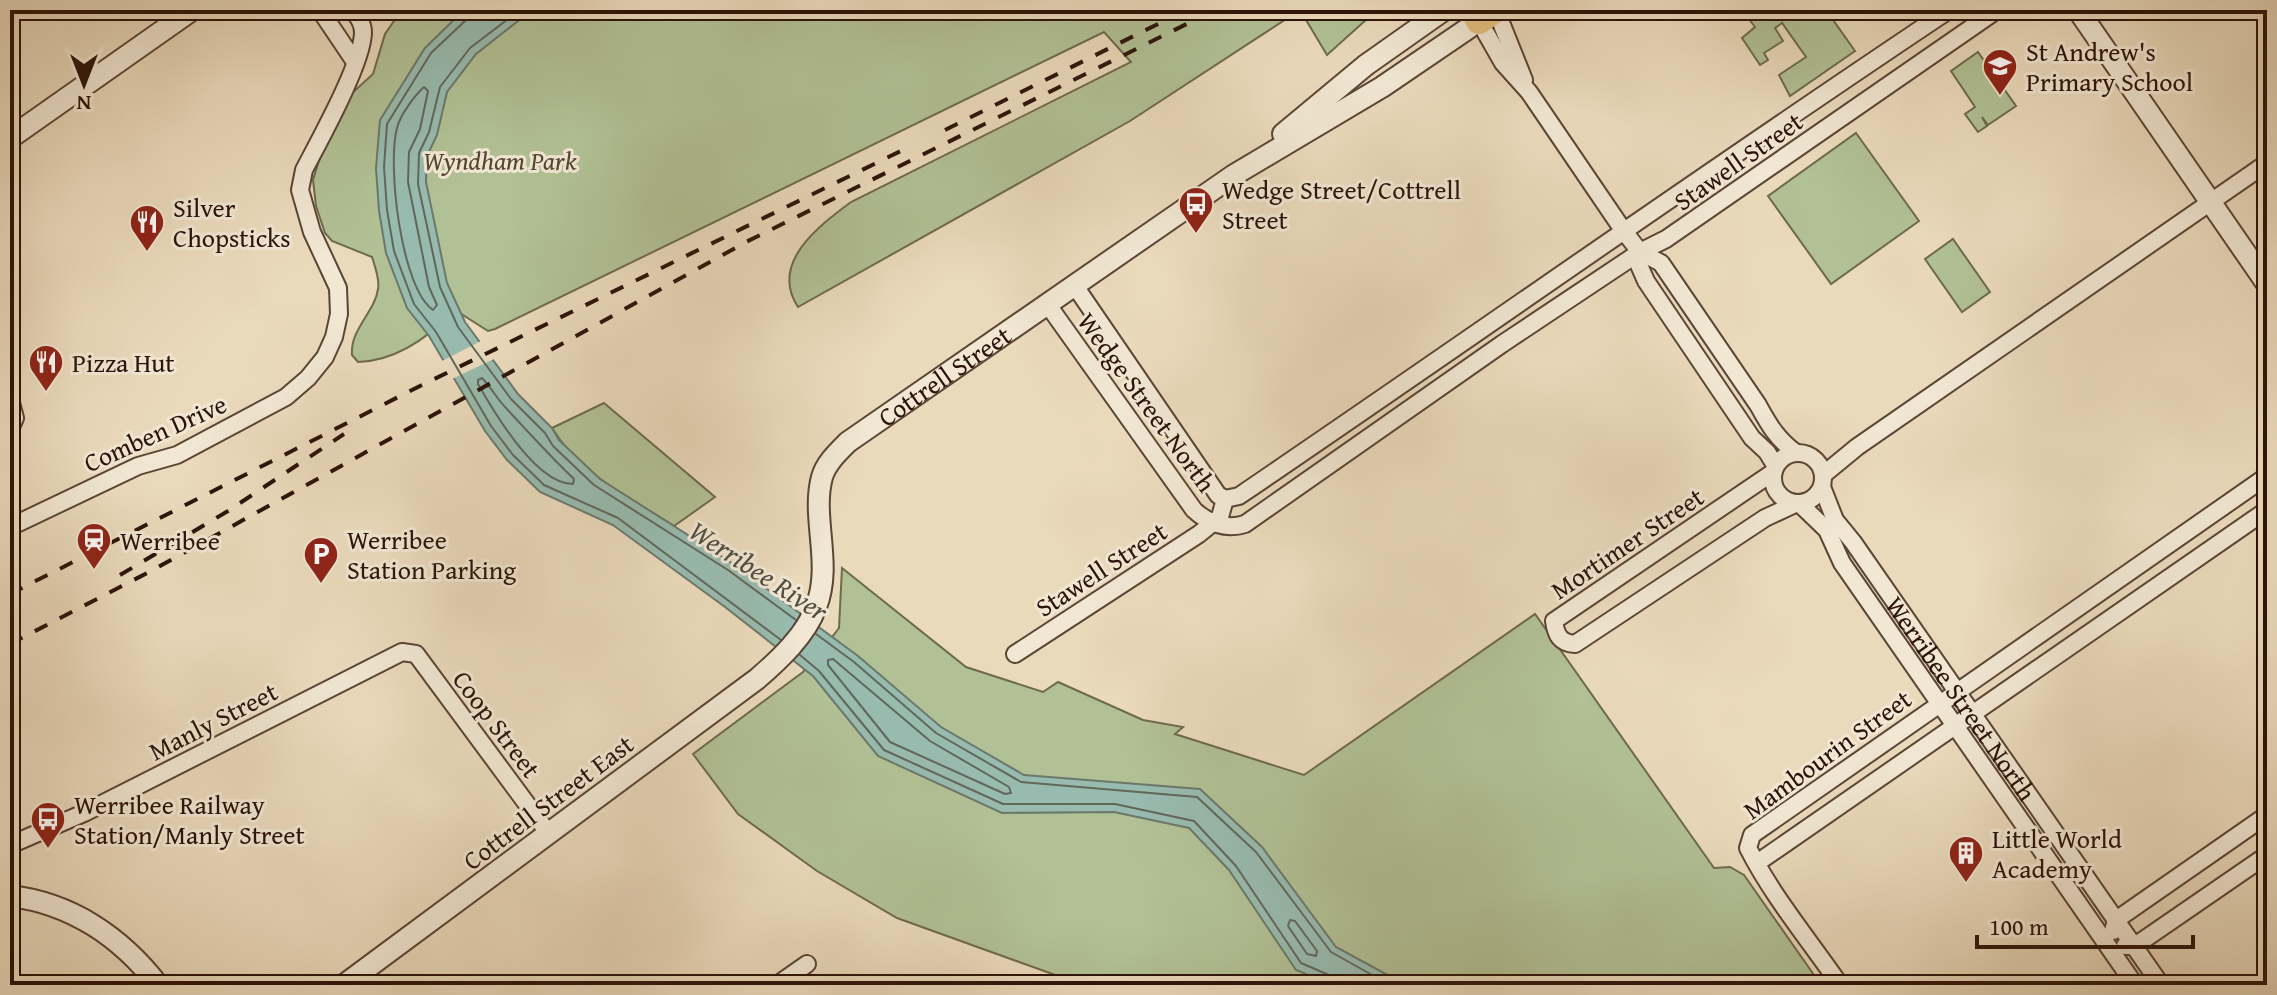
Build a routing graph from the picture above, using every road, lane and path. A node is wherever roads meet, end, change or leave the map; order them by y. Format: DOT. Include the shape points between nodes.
graph roads {
  1 [pos="192,10"];
  2 [pos="320,10"];
  3 [pos="353,10"];
  4 [pos="1425,10"];
  5 [pos="1444,10"];
  6 [pos="1949,10"];
  7 [pos="1997,10"];
  8 [pos="2078,10"];
  9 [pos="1486,13"];
  10 [pos="1400,41"];
  11 [pos="355,62"];
  12 [pos="10,138"];
  13 [pos="2267,163"];
  14 [pos="1234,175"];
  15 [pos="2211,203"];
  16 [pos="1623,230"];
  17 [pos="1640,252"];
  18 [pos="2267,284"];
  19 [pos="1075,286"];
  20 [pos="1048,305"];
  21 [pos="1489,326"];
  22 [pos="1502,344"];
  23 [pos="1413,378"];
  24 [pos="1425,398"];
  25 [pos="10,399"];
  26 [pos="10,429"];
  27 [pos="1857,447"];
  28 [pos="1805,455"];
  29 [pos="1774,469"];
  30 [pos="2267,476"];
  31 [pos="1822,481"];
  32 [pos="1225,499"];
  33 [pos="1798,504"];
  34 [pos="2267,510"];
  35 [pos="1212,523"];
  36 [pos="10,527"];
  37 [pos="402,652"];
  38 [pos="1015,654"];
  39 [pos="780,657"];
  40 [pos="1956,691"];
  41 [pos="1939,703"];
  42 [pos="1973,713"];
  43 [pos="1956,726"];
  44 [pos="2267,815"];
  45 [pos="45,831"];
  46 [pos="549,834"];
  47 [pos="10,845"];
  48 [pos="2267,855"];
  49 [pos="10,859"];
  50 [pos="1757,863"];
  51 [pos="10,896"];
  52 [pos="2116,920"];
  53 [pos="2134,946"];
  54 [pos="2110,947"];
  55 [pos="807,964"];
  56 [pos="158,985"];
  57 [pos="344,985"];
  58 [pos="777,985"];
  59 [pos="1840,985"];
  60 [pos="2135,985"];
  61 [pos="2161,985"];
  1 -- 12 [label="street"];
  2 -- 11 [label="street"];
  3 -- 11 [label="street, Comben Drive" via="363,32"];
  4 -- 10 [label="street"];
  5 -- 10 [label="street, Cottrell Street"];
  6 -- 16 [label="street, Stawell Street"];
  7 -- 17 [label="street, Stawell Street"];
  8 -- 15 [label="street"];
  9 -- 14 [label="street, Cottrell Street" via="1382,87"];
  9 -- 16 [label="street" via="1503,63 1529,92"];
  10 -- 14 [label="street, Cottrell Street"];
  11 -- 36 [label="street, Comben Drive" via="304,170 300,190 338,288 339,314 325,357 286,397 177,455 138,466"];
  13 -- 15 [label="street"];
  14 -- 19 [label="street, Cottrell Street"];
  15 -- 18 [label="street"];
  15 -- 27 [label="street"];
  16 -- 17 [label="street"];
  16 -- 21 [label="street, Stawell Street"];
  17 -- 22 [label="street, Stawell Street"];
  17 -- 28 [label="street" via="1661,263 1780,441"];
  17 -- 29 [label="street" via="1646,281"];
  19 -- 20 [label="street, Cottrell Street"];
  19 -- 32 [label="street, Wedge Street North"];
  20 -- 35 [label="street, Wedge Street North" via="1194,510"];
  20 -- 39 [label="street, Cottrell Street" via="857,436 832,459 822,476 820,593 811,619"];
  21 -- 22 [label="street"];
  21 -- 23 [label="street, Stawell Street"];
  22 -- 24 [label="street, Stawell Street"];
  23 -- 24 [label="street"];
  23 -- 32 [label="street, Stawell Street" via="1239,496"];
  24 -- 35 [label="street, Stawell Street" via="1254,519 1237,526"];
  25 -- 26 [label="street" via="15,418"];
  27 -- 28 [label="street"];
  27 -- 31 [label="street"];
  28 -- 29 [label="street" via="1788,454"];
  28 -- 31 [label="street"];
  29 -- 33 [label="street" via="1775,490"];
  29 -- 33 [label="street, Mortimer Street" via="1554,621 1561,639 1575,644 1765,518"];
  30 -- 40 [label="street, Mambourin Street"];
  31 -- 33 [label="street" via="1813,499"];
  31 -- 40 [label="street, Werribee Street North" via="1835,520"];
  32 -- 35 [label="street, Stawell Street"];
  33 -- 41 [label="street, Werribee Street North" via="1827,530 1842,563"];
  34 -- 42 [label="street, Mambourin Street"];
  35 -- 38 [label="street, Stawell Street"];
  37 -- 45 [label="street, Manly Street"];
  37 -- 46 [label="street, Coop Street" via="416,654"];
  39 -- 46 [label="street, Cottrell Street East"];
  40 -- 41 [label="street, Mambourin Street"];
  40 -- 42 [label="street, Werribee Street North"];
  41 -- 43 [label="street, Werribee Street North"];
  41 -- 50 [label="street, Mambourin Street" via="1752,835 1748,848"];
  42 -- 43 [label="street, Mambourin Street"];
  42 -- 52 [label="street, Werribee Street North"];
  43 -- 50 [label="street, Mambourin Street"];
  43 -- 54 [label="street, Werribee Street North"];
  44 -- 52 [label="street"];
  45 -- 47 [label="street, Manly Street"];
  45 -- 49 [label="street, Manly Street"];
  46 -- 57 [label="street, Cottrell Street East"];
  48 -- 53 [label="street"];
  50 -- 59 [label="street"];
  51 -- 56 [label="street" via="53,906 96,926"];
  52 -- 53 [label="street, Werribee Street North"];
  52 -- 54 [label="street"];
  53 -- 54 [label="street"];
  53 -- 61 [label="street, Werribee Street North"];
  54 -- 60 [label="street, Werribee Street North"];
  55 -- 58 [label="street"];
}
